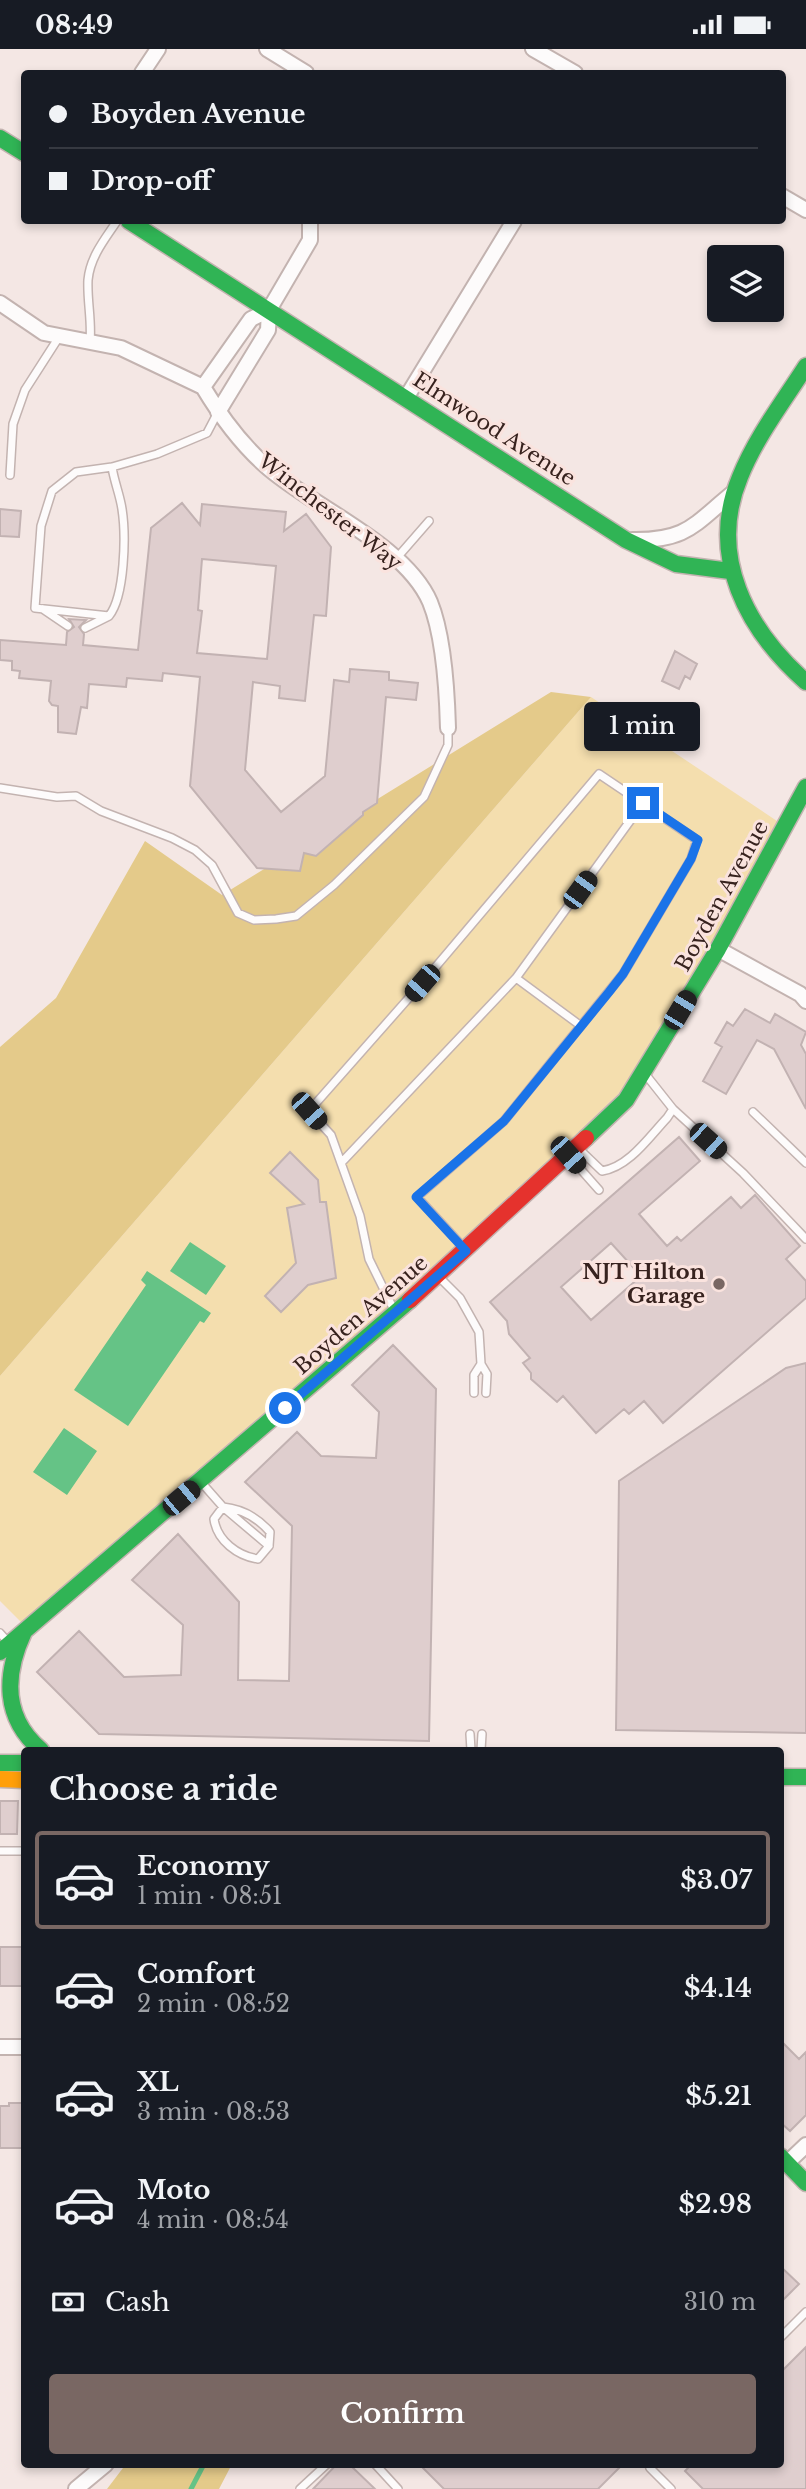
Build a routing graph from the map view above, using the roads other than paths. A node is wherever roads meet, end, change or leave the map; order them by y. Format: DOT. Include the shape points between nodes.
graph roads {
  1 [pos="158,49"];
  2 [pos="267,49"];
  3 [pos="533,49"];
  4 [pos="144,70"];
  5 [pos="301,70"];
  6 [pos="570,70"];
  7 [pos="0,138"];
  8 [pos="21,151"];
  9 [pos="786,198"];
  10 [pos="806,210"];
  11 [pos="115,224"];
  12 [pos="134,224"];
  13 [pos="310,224"];
  14 [pos="512,224"];
  15 [pos="0,303"];
  16 [pos="269,310"];
  17 [pos="60,336"];
  18 [pos="90,344"];
  19 [pos="806,366"];
  20 [pos="203,387"];
  21 [pos="407,398"];
  22 [pos="218,412"];
  23 [pos="112,467"];
  24 [pos="10,475"];
  25 [pos="734,492"];
  26 [pos="429,521"];
  27 [pos="626,540"];
  28 [pos="395,560"];
  29 [pos="730,571"];
  30 [pos="43,609"];
  31 [pos="109,615"];
  32 [pos="68,626"];
  33 [pos="85,628"];
  34 [pos="806,682"];
  35 [pos="448,728"];
  36 [pos="806,787"];
  37 [pos="0,788"];
  38 [pos="643,803"];
  39 [pos="718,949"];
  40 [pos="516,978"];
  41 [pos="806,1001"];
  42 [pos="581,1026"];
  43 [pos="643,1072"];
  44 [pos="673,1109"];
  45 [pos="753,1112"];
  46 [pos="572,1151"];
  47 [pos="341,1163"];
  48 [pos="806,1163"];
  49 [pos="599,1189"];
  50 [pos="806,1240"];
  51 [pos="466,1251"];
  52 [pos="438,1277"];
  53 [pos="396,1313"];
  54 [pos="481,1364"];
  55 [pos="474,1393"];
  56 [pos="486,1393"];
  57 [pos="201,1481"];
  58 [pos="223,1507"];
  59 [pos="268,1546"];
  60 [pos="24,1632"];
  61 [pos="3,1643"];
  62 [pos="470,1734"];
  63 [pos="482,1734"];
  64 [pos="38,1747"];
  65 [pos="471,1747"];
  66 [pos="481,1747"];
  67 [pos="0,1763"];
  68 [pos="21,1763"];
  69 [pos="784,1777"];
  70 [pos="806,1777"];
  71 [pos="0,1779"];
  72 [pos="21,1780"];
  73 [pos="0,1851"];
  74 [pos="21,1851"];
  75 [pos="0,2047"];
  76 [pos="21,2047"];
  77 [pos="806,2145"];
  78 [pos="784,2159"];
  79 [pos="806,2183"];
  80 [pos="806,2312"];
  81 [pos="784,2334"];
  82 [pos="101,2468"];
  83 [pos="323,2468"];
  84 [pos="379,2468"];
  85 [pos="650,2468"];
  86 [pos="76,2489"];
  87 [pos="300,2489"];
  88 [pos="398,2489"];
  89 [pos="671,2489"];
  1 -- 4 [label="street"];
  2 -- 5 [label="street"];
  3 -- 6 [label="street"];
  7 -- 8 [label="street"];
  9 -- 10 [label="street"];
  11 -- 18 [label="lane" via="96,252 88,280"];
  12 -- 16 [label="street, Elmwood Avenue"];
  13 -- 16 [label="street" via="310,240"];
  14 -- 21 [label="street"];
  15 -- 17 [label="street" via="44,333"];
  16 -- 20 [label="street" via="251,319"];
  16 -- 21 [label="street, Elmwood Avenue"];
  16 -- 22 [label="street" via="268,330"];
  17 -- 18 [label="street"];
  17 -- 24 [label="lane" via="25,390 13,424"];
  18 -- 20 [label="street" via="121,348"];
  19 -- 25 [label="street"];
  20 -- 22 [label="street, Winchester Way"];
  21 -- 27 [label="street, Elmwood Avenue"];
  22 -- 23 [label="lane" via="207,433"];
  22 -- 28 [label="street, Winchester Way" via="267,467 375,541"];
  23 -- 30 [label="lane" via="76,472 52,491 41,526 35,608"];
  23 -- 31 [label="lane" via="122,508 121,572 119,600"];
  25 -- 27 [label="street" via="675,537"];
  25 -- 29 [label="street" via="728,538"];
  26 -- 28 [label="lane"];
  27 -- 29 [label="street, Elmwood Avenue" via="674,565"];
  28 -- 35 [label="street, Winchester Way" via="429,601 447,695"];
  29 -- 34 [label="street" via="734,590 754,627"];
  30 -- 31 [label="lane"];
  30 -- 32 [label="lane"];
  31 -- 33 [label="lane"];
  35 -- 37 [label="lane" via="448,745 424,797 326,892 296,916 276,919 254,920 238,913 212,865 172,838 101,811 76,796"];
  36 -- 39 [label="street, Boyden Avenue"];
  38 -- 40 [label="lane"];
  38 -- 42 [label="lane" via="698,840 623,974"];
  38 -- 47 [label="lane" via="599,773 309,1111 331,1135"];
  39 -- 41 [label="street"];
  39 -- 43 [label="street, Boyden Avenue"];
  40 -- 42 [label="lane"];
  40 -- 47 [label="lane"];
  42 -- 51 [label="lane" via="504,1121 416,1197"];
  43 -- 44 [label="lane"];
  43 -- 46 [label="street, Boyden Avenue" via="626,1100"];
  44 -- 46 [label="lane" via="621,1166 602,1171"];
  44 -- 50 [label="lane" via="743,1173"];
  45 -- 48 [label="lane"];
  46 -- 49 [label="lane"];
  46 -- 51 [label="street, Boyden Avenue"];
  47 -- 53 [label="lane" via="369,1259"];
  51 -- 52 [label="street, Boyden Avenue"];
  52 -- 53 [label="street, Boyden Avenue"];
  52 -- 54 [label="lane" via="460,1299 479,1332"];
  53 -- 57 [label="street, Boyden Avenue"];
  54 -- 55 [label="lane" via="474,1375"];
  54 -- 56 [label="lane" via="487,1374"];
  57 -- 58 [label="lane"];
  57 -- 60 [label="street, Boyden Avenue"];
  58 -- 59 [label="lane"];
  58 -- 59 [label="lane" via="260,1521 270,1532"];
  58 -- 59 [label="lane" via="214,1519 215,1527 228,1545 244,1557 258,1559"];
  60 -- 61 [label="street, Boyden Avenue"];
  60 -- 64 [label="street" via="9,1667 10,1704 26,1737"];
  62 -- 65 [label="lane"];
  63 -- 66 [label="lane"];
  67 -- 68 [label="street"];
  69 -- 70 [label="street"];
  71 -- 72 [label="street"];
  73 -- 74 [label="lane"];
  75 -- 76 [label="street"];
  77 -- 78 [label="street"];
  78 -- 79 [label="street"];
  80 -- 81 [label="lane"];
  82 -- 86 [label="street"];
  83 -- 87 [label="lane"];
  84 -- 88 [label="lane"];
  85 -- 89 [label="lane"];
}
